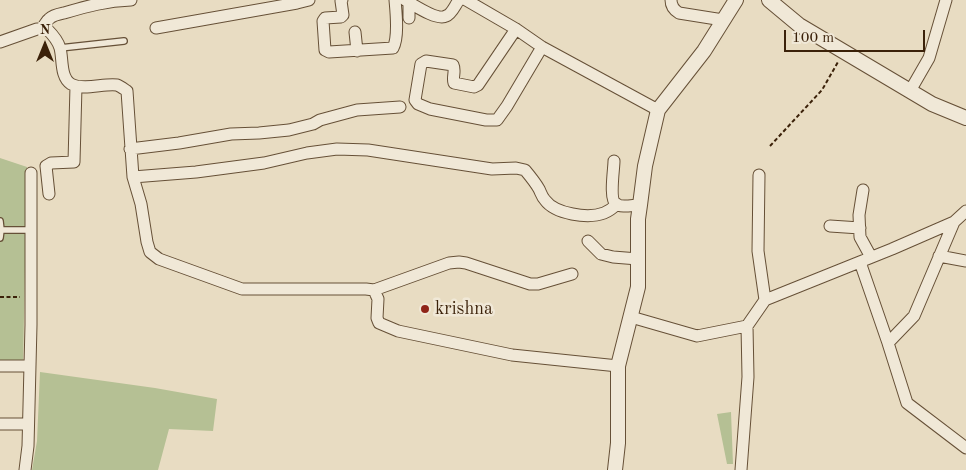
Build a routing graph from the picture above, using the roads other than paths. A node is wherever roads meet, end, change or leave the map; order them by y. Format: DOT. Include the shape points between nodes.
graph roads {
  1 [pos="131,0"];
  2 [pos="309,0"];
  3 [pos="342,0"];
  4 [pos="394,0"];
  5 [pos="458,0"];
  6 [pos="466,0"];
  7 [pos="671,0"];
  8 [pos="736,0"];
  9 [pos="769,0"];
  10 [pos="946,0"];
  11 [pos="407,1"];
  12 [pos="409,18"];
  13 [pos="724,20"];
  14 [pos="42,28"];
  15 [pos="156,28"];
  16 [pos="516,29"];
  17 [pos="355,32"];
  18 [pos="124,41"];
  19 [pos="0,42"];
  20 [pos="542,47"];
  21 [pos="60,48"];
  22 [pos="357,51"];
  23 [pos="76,86"];
  24 [pos="910,91"];
  25 [pos="400,107"];
  26 [pos="658,110"];
  27 [pos="966,118"];
  28 [pos="130,149"];
  29 [pos="614,161"];
  30 [pos="31,173"];
  31 [pos="758,175"];
  32 [pos="133,176"];
  33 [pos="863,190"];
  34 [pos="49,194"];
  35 [pos="617,204"];
  36 [pos="640,205"];
  37 [pos="966,211"];
  38 [pos="0,221"];
  39 [pos="954,222"];
  40 [pos="830,226"];
  41 [pos="860,228"];
  42 [pos="1,230"];
  43 [pos="31,230"];
  44 [pos="0,238"];
  45 [pos="588,240"];
  46 [pos="939,256"];
  47 [pos="872,257"];
  48 [pos="638,260"];
  49 [pos="860,262"];
  50 [pos="965,264"];
  51 [pos="572,274"];
  52 [pos="374,290"];
  53 [pos="765,300"];
  54 [pos="631,317"];
  55 [pos="747,326"];
  56 [pos="888,343"];
  57 [pos="0,366"];
  58 [pos="30,366"];
  59 [pos="618,366"];
  60 [pos="0,424"];
  61 [pos="28,427"];
  62 [pos="0,429"];
  63 [pos="966,448"];
  64 [pos="25,470"];
  65 [pos="615,470"];
  66 [pos="741,470"];
  1 -- 14 [label="street" via="110,1 54,15"];
  2 -- 15 [label="street"];
  3 -- 22 [label="street" via="343,15 323,21 325,50"];
  4 -- 22 [label="street" via="396,26 393,48"];
  5 -- 11 [label="street" via="444,17 433,15"];
  6 -- 16 [label="street"];
  7 -- 13 [label="street" via="671,5 679,13"];
  8 -- 13 [label="street"];
  9 -- 24 [label="street" via="798,25"];
  10 -- 24 [label="street" via="929,58"];
  11 -- 12 [label="street"];
  13 -- 26 [label="street"];
  14 -- 19 [label="street"];
  14 -- 21 [label="street" via="51,33"];
  16 -- 20 [label="street"];
  16 -- 20 [label="street" via="474,87 454,83 452,65 426,61 422,64 415,100 430,109 497,120"];
  17 -- 22 [label="street"];
  18 -- 21 [label="lane"];
  20 -- 26 [label="street"];
  21 -- 23 [label="street" via="64,76"];
  23 -- 28 [label="street" via="118,85 127,91"];
  23 -- 34 [label="street" via="74,162 46,166"];
  24 -- 27 [label="street"];
  25 -- 28 [label="street" via="357,110 289,130 231,134"];
  26 -- 36 [label="street"];
  28 -- 32 [label="street"];
  29 -- 35 [label="street" via="612,192 613,201"];
  30 -- 43 [label="street"];
  31 -- 53 [label="street" via="758,251"];
  32 -- 35 [label="street" via="196,172 337,149 368,150 492,169 526,170 552,207 573,215 603,214"];
  32 -- 52 [label="street" via="150,252 159,260 242,289"];
  33 -- 41 [label="street"];
  35 -- 36 [label="street"];
  36 -- 48 [label="street"];
  37 -- 39 [label="street"];
  38 -- 42 [label="lane"];
  39 -- 46 [label="street"];
  39 -- 47 [label="street"];
  40 -- 41 [label="street"];
  41 -- 47 [label="street" via="860,237"];
  42 -- 43 [label="lane"];
  42 -- 44 [label="lane"];
  43 -- 58 [label="street"];
  45 -- 48 [label="street" via="601,254"];
  46 -- 50 [label="street"];
  46 -- 56 [label="street" via="914,316"];
  47 -- 49 [label="street"];
  48 -- 54 [label="street" via="638,287"];
  49 -- 53 [label="street"];
  49 -- 56 [label="street"];
  51 -- 52 [label="street" via="530,284 466,263 449,263"];
  52 -- 59 [label="street" via="378,299 379,323 398,331 512,355"];
  53 -- 55 [label="street"];
  54 -- 55 [label="street" via="697,336"];
  54 -- 59 [label="street"];
  55 -- 66 [label="street" via="748,377"];
  56 -- 63 [label="street" via="907,403"];
  57 -- 58 [label="street"];
  58 -- 61 [label="street"];
  59 -- 65 [label="street"];
  60 -- 61 [label="street"];
  61 -- 62 [label="street"];
  61 -- 64 [label="street"];
}
